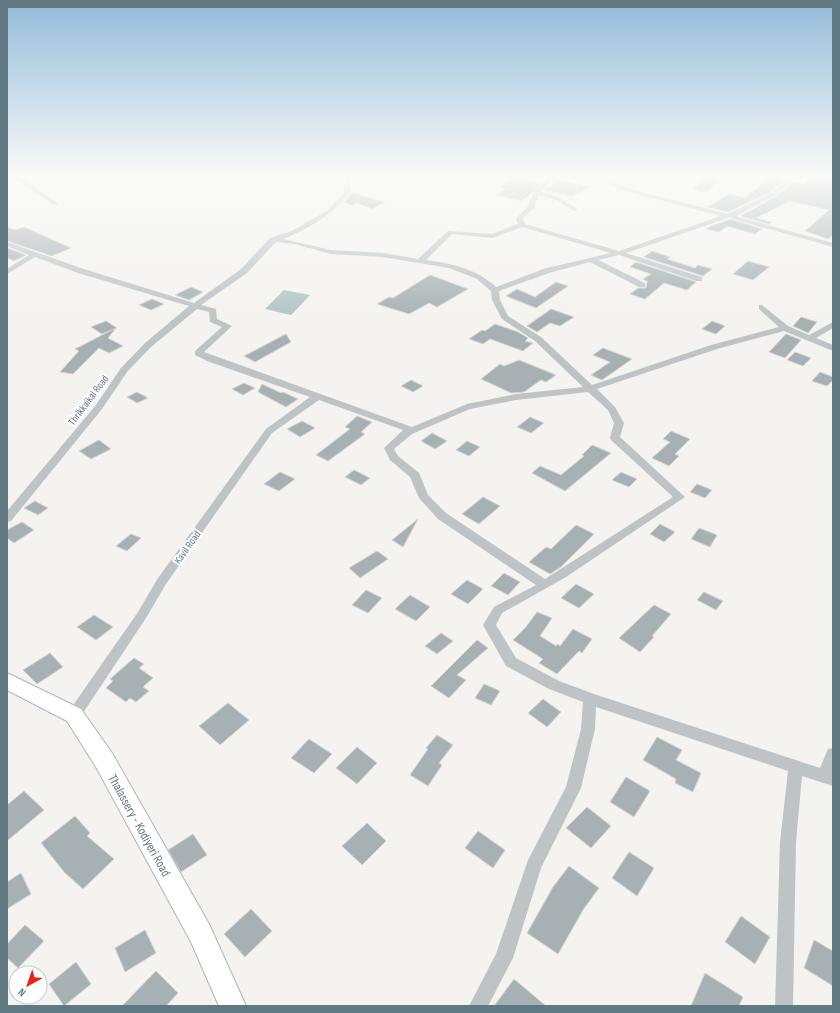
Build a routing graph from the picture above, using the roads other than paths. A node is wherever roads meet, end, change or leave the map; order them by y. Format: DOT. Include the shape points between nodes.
graph roads {
  1 [pos="307,224"];
  2 [pos="704,224"];
  3 [pos="759,224"];
  4 [pos="522,226"];
  5 [pos="273,240"];
  6 [pos="832,243"];
  7 [pos="7,244"];
  8 [pos="619,253"];
  9 [pos="35,254"];
  10 [pos="591,260"];
  11 [pos="420,261"];
  12 [pos="7,272"];
  13 [pos="699,278"];
  14 [pos="642,285"];
  15 [pos="495,290"];
  16 [pos="196,305"];
  17 [pos="762,307"];
  18 [pos="833,325"];
  19 [pos="785,328"];
  20 [pos="810,338"];
  21 [pos="833,348"];
  22 [pos="589,389"];
  23 [pos="318,396"];
  24 [pos="408,432"];
  25 [pos="7,518"];
  26 [pos="545,585"];
  27 [pos="7,681"];
  28 [pos="590,699"];
  29 [pos="74,715"];
  30 [pos="833,754"];
  31 [pos="796,766"];
  32 [pos="829,778"];
  33 [pos="233,1006"];
  34 [pos="478,1006"];
  35 [pos="784,1006"];
  1 -- 5 [label="street"];
  2 -- 8 [label="street"];
  3 -- 6 [label="street"];
  4 -- 8 [label="street"];
  4 -- 11 [label="street" via="493,236 450,232"];
  5 -- 11 [label="street" via="295,242 331,252 383,255"];
  5 -- 16 [label="street, Thrikkaikal Road" via="244,271"];
  7 -- 9 [label="street"];
  8 -- 10 [label="street"];
  8 -- 13 [label="street"];
  9 -- 12 [label="street"];
  9 -- 16 [label="street" via="81,271"];
  10 -- 14 [label="street"];
  10 -- 15 [label="street" via="546,271"];
  11 -- 15 [label="street" via="451,266 480,277"];
  15 -- 22 [label="street" via="496,300 505,317 538,339"];
  16 -- 23 [label="street" via="213,311 213,320 228,326 198,353"];
  16 -- 25 [label="street, Thrikkaikal Road" via="124,370 99,407"];
  17 -- 19 [label="street"];
  18 -- 20 [label="street"];
  19 -- 20 [label="street"];
  19 -- 22 [label="street" via="714,347"];
  20 -- 21 [label="street"];
  22 -- 24 [label="street" via="516,397 467,407"];
  22 -- 26 [label="street" via="612,410 619,423 615,438 680,498"];
  23 -- 24 [label="street" via="408,428"];
  23 -- 29 [label="street, Kavil Road" via="269,431 162,581"];
  24 -- 26 [label="street" via="389,448 394,458 415,475 423,496 442,516"];
  26 -- 28 [label="street" via="498,610 489,625 511,662 554,685"];
  27 -- 29 [label="main road, Thalassery - Kodiyeri Road"];
  28 -- 31 [label="street"];
  28 -- 34 [label="street" via="588,729 573,788 534,866 504,958"];
  29 -- 33 [label="main road, Thalassery - Kodiyeri Road" via="104,760 196,926"];
  30 -- 32 [label="street"];
  31 -- 32 [label="street"];
  31 -- 35 [label="street" via="788,842"];
}
